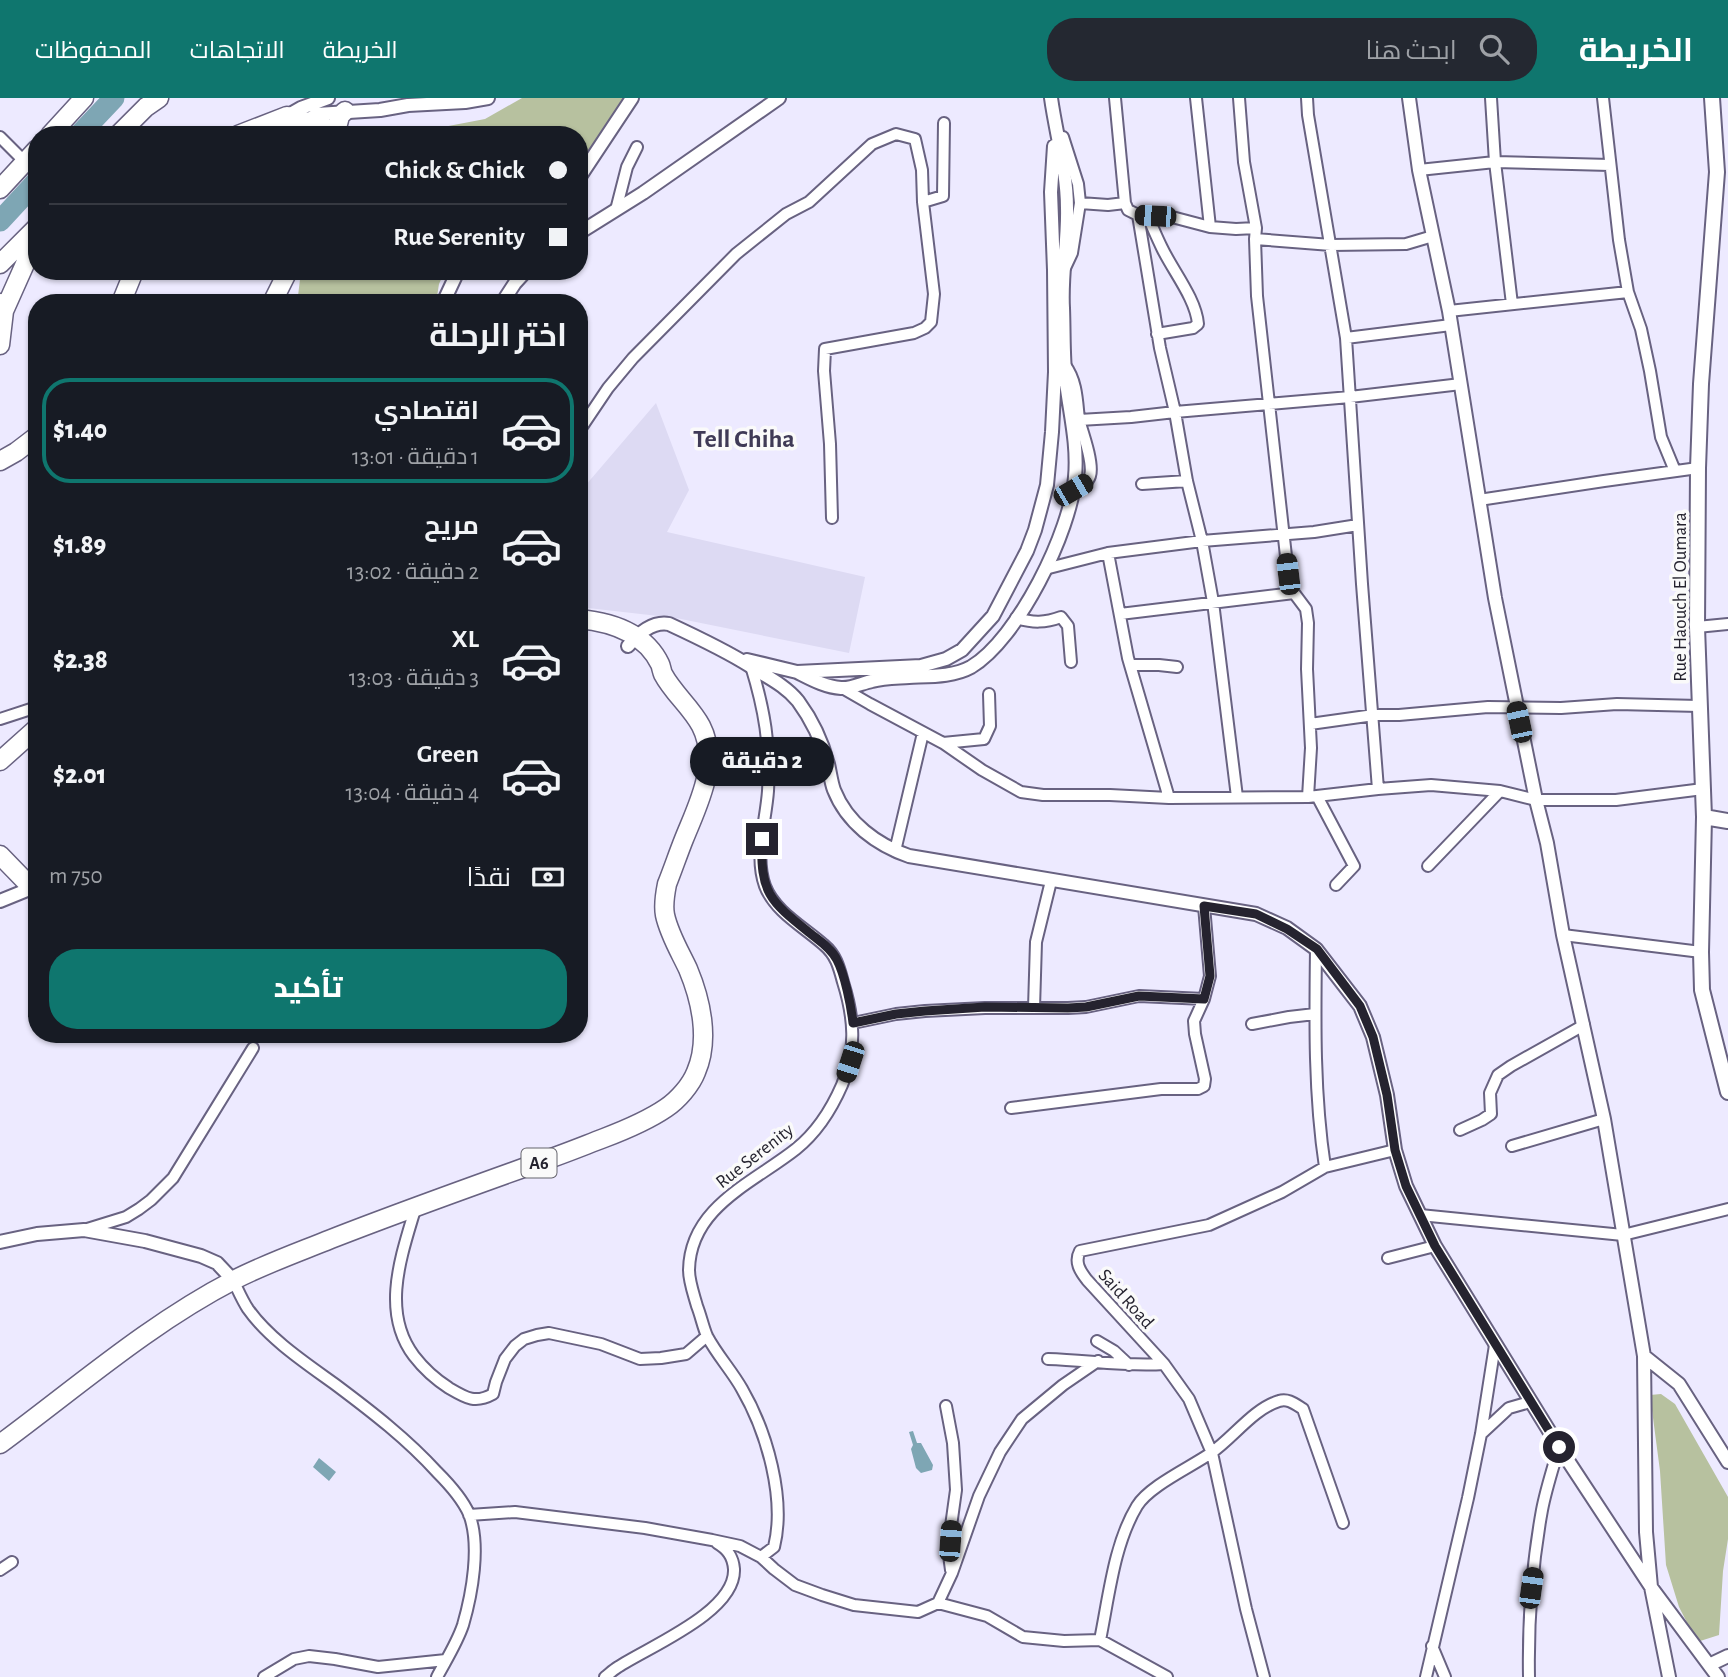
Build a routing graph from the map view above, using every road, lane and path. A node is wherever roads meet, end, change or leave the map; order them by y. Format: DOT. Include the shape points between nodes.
graph roads {
  1 [pos="84,98"];
  2 [pos="328,98"];
  3 [pos="389,98"];
  4 [pos="488,98"];
  5 [pos="632,98"];
  6 [pos="779,98"];
  7 [pos="1115,98"];
  8 [pos="1196,98"];
  9 [pos="1239,98"];
  10 [pos="1307,98"];
  11 [pos="1409,98"];
  12 [pos="1491,98"];
  13 [pos="1712,98"];
  14 [pos="1051,100"];
  15 [pos="1606,100"];
  16 [pos="147,101"];
  17 [pos="408,105"];
  18 [pos="345,111"];
  19 [pos="287,116"];
  20 [pos="944,122"];
  21 [pos="1055,124"];
  22 [pos="58,126"];
  23 [pos="126,126"];
  24 [pos="261,126"];
  25 [pos="288,126"];
  26 [pos="301,126"];
  27 [pos="306,126"];
  28 [pos="339,126"];
  29 [pos="0,137"];
  30 [pos="637,147"];
  31 [pos="28,154"];
  32 [pos="28,159"];
  33 [pos="1494,162"];
  34 [pos="588,164"];
  35 [pos="1611,165"];
  36 [pos="1419,170"];
  37 [pos="0,189"];
  38 [pos="1066,191"];
  39 [pos="1051,192"];
  40 [pos="923,202"];
  41 [pos="1080,203"];
  42 [pos="1125,203"];
  43 [pos="616,210"];
  44 [pos="1067,211"];
  45 [pos="1053,212"];
  46 [pos="1143,216"];
  47 [pos="588,227"];
  48 [pos="1210,227"];
  49 [pos="1256,234"];
  50 [pos="28,236"];
  51 [pos="1433,236"];
  52 [pos="1331,245"];
  53 [pos="28,255"];
  54 [pos="0,264"];
  55 [pos="1059,269"];
  56 [pos="1628,292"];
  57 [pos="1511,304"];
  58 [pos="2,307"];
  59 [pos="1449,311"];
  60 [pos="1451,326"];
  61 [pos="1157,334"];
  62 [pos="1346,338"];
  63 [pos="0,345"];
  64 [pos="1065,365"];
  65 [pos="1461,384"];
  66 [pos="1350,397"];
  67 [pos="1269,404"];
  68 [pos="1175,412"];
  69 [pos="588,418"];
  70 [pos="1079,420"];
  71 [pos="28,443"];
  72 [pos="0,461"];
  73 [pos="1698,468"];
  74 [pos="1675,471"];
  75 [pos="1187,481"];
  76 [pos="1142,484"];
  77 [pos="1073,490"];
  78 [pos="1479,500"];
  79 [pos="832,518"];
  80 [pos="1358,525"];
  81 [pos="1283,534"];
  82 [pos="1202,541"];
  83 [pos="1108,553"];
  84 [pos="1045,569"];
  85 [pos="1294,593"];
  86 [pos="1213,602"];
  87 [pos="1120,614"];
  88 [pos="993,616"];
  89 [pos="1016,618"];
  90 [pos="588,621"];
  91 [pos="1728,624"];
  92 [pos="1697,627"];
  93 [pos="1009,631"];
  94 [pos="636,645"];
  95 [pos="962,650"];
  96 [pos="738,658"];
  97 [pos="1071,662"];
  98 [pos="1130,665"];
  99 [pos="751,666"];
  100 [pos="970,667"];
  101 [pos="1177,667"];
  102 [pos="797,671"];
  103 [pos="844,689"];
  104 [pos="989,694"];
  105 [pos="1699,706"];
  106 [pos="1516,708"];
  107 [pos="28,710"];
  108 [pos="1374,715"];
  109 [pos="0,719"];
  110 [pos="1310,724"];
  111 [pos="923,733"];
  112 [pos="28,736"];
  113 [pos="943,743"];
  114 [pos="0,761"];
  115 [pos="1378,789"];
  116 [pos="1703,789"];
  117 [pos="1500,791"];
  118 [pos="1312,796"];
  119 [pos="1237,797"];
  120 [pos="1169,798"];
  121 [pos="1535,800"];
  122 [pos="1704,817"];
  123 [pos="1728,821"];
  124 [pos="895,851"];
  125 [pos="0,855"];
  126 [pos="1428,866"];
  127 [pos="1051,881"];
  128 [pos="28,882"];
  129 [pos="1336,885"];
  130 [pos="28,890"];
  131 [pos="0,901"];
  132 [pos="1204,906"];
  133 [pos="1563,935"];
  134 [pos="1317,949"];
  135 [pos="1701,952"];
  136 [pos="1204,999"];
  137 [pos="1034,1008"];
  138 [pos="1315,1014"];
  139 [pos="853,1023"];
  140 [pos="1252,1024"];
  141 [pos="1584,1025"];
  142 [pos="253,1048"];
  143 [pos="1728,1092"];
  144 [pos="1011,1108"];
  145 [pos="1604,1119"];
  146 [pos="1460,1130"];
  147 [pos="1512,1146"];
  148 [pos="1395,1150"];
  149 [pos="1325,1167"];
  150 [pos="416,1206"];
  151 [pos="1728,1209"];
  152 [pos="1420,1215"];
  153 [pos="84,1230"];
  154 [pos="1623,1235"];
  155 [pos="0,1242"];
  156 [pos="1435,1246"];
  157 [pos="1388,1258"];
  158 [pos="233,1280"];
  159 [pos="707,1336"];
  160 [pos="1097,1341"];
  161 [pos="1495,1345"];
  162 [pos="1644,1356"];
  163 [pos="1048,1359"];
  164 [pos="1098,1361"];
  165 [pos="1164,1364"];
  166 [pos="1129,1365"];
  167 [pos="1530,1402"];
  168 [pos="946,1406"];
  169 [pos="1481,1434"];
  170 [pos="0,1444"];
  171 [pos="1559,1447"];
  172 [pos="1212,1452"];
  173 [pos="1728,1462"];
  174 [pos="469,1515"];
  175 [pos="1343,1523"];
  176 [pos="712,1540"];
  177 [pos="761,1557"];
  178 [pos="12,1562"];
  179 [pos="0,1570"];
  180 [pos="952,1573"];
  181 [pos="1651,1587"];
  182 [pos="938,1603"];
  183 [pos="1100,1640"];
  184 [pos="1432,1646"];
  185 [pos="1728,1656"];
  186 [pos="446,1660"];
  187 [pos="1709,1665"];
  188 [pos="264,1677"];
  189 [pos="437,1677"];
  190 [pos="605,1677"];
  191 [pos="1167,1677"];
  192 [pos="1264,1677"];
  193 [pos="1426,1677"];
  194 [pos="1445,1677"];
  195 [pos="1529,1677"];
  196 [pos="1669,1677"];
  197 [pos="1718,1677"];
  1 -- 22 [label="highway"];
  2 -- 19 [label="street"];
  3 -- 17 [label="street"];
  4 -- 17 [label="street"];
  5 -- 34 [label="street"];
  6 -- 43 [label="street"];
  7 -- 42 [label="street"];
  8 -- 48 [label="street"];
  9 -- 49 [label="street"];
  10 -- 52 [label="street"];
  11 -- 36 [label="street"];
  12 -- 33 [label="street"];
  13 -- 73 [label="main road, Rue Haouch El Oumara" via="1717,172"];
  14 -- 21 [label="street"];
  14 -- 41 [label="street"];
  15 -- 35 [label="street"];
  16 -- 23 [label="highway"];
  17 -- 18 [label="street"];
  18 -- 27 [label="street" via="317,114"];
  18 -- 28 [label="highway"];
  19 -- 24 [label="highway"];
  19 -- 25 [label="street"];
  19 -- 26 [label="highway"];
  20 -- 40 [label="street" via="943,196"];
  21 -- 38 [label="street"];
  21 -- 39 [label="street"];
  29 -- 31 [label="street"];
  30 -- 43 [label="street"];
  32 -- 37 [label="highway"];
  33 -- 35 [label="street"];
  33 -- 36 [label="street"];
  33 -- 57 [label="street"];
  35 -- 56 [label="street"];
  36 -- 51 [label="street"];
  38 -- 39 [label="street"];
  38 -- 44 [label="street"];
  39 -- 45 [label="street"];
  40 -- 69 [label="street" via="915,139 896,134 872,144 809,202 786,214 736,254 633,358"];
  40 -- 79 [label="street" via="934,294 931,322 915,333 825,349"];
  41 -- 42 [label="street"];
  41 -- 55 [label="street" via="1072,253"];
  42 -- 46 [label="street"];
  43 -- 47 [label="street"];
  44 -- 45 [label="street"];
  44 -- 55 [label="street"];
  45 -- 55 [label="street"];
  46 -- 48 [label="street" via="1172,217"];
  46 -- 61 [label="street"];
  46 -- 61 [label="street" via="1198,324"];
  48 -- 49 [label="street"];
  49 -- 52 [label="street"];
  49 -- 67 [label="street" via="1257,296"];
  50 -- 54 [label="highway"];
  51 -- 52 [label="street" via="1406,244"];
  51 -- 59 [label="street"];
  52 -- 62 [label="street"];
  53 -- 58 [label="highway"];
  55 -- 64 [label="street"];
  55 -- 88 [label="street" via="1047,485 1027,551"];
  56 -- 57 [label="street"];
  56 -- 74 [label="street" via="1641,329 1661,437"];
  57 -- 59 [label="street"];
  58 -- 63 [label="highway"];
  59 -- 60 [label="street"];
  60 -- 62 [label="street"];
  60 -- 65 [label="street"];
  61 -- 68 [label="street"];
  62 -- 66 [label="street"];
  64 -- 70 [label="street" via="1072,374"];
  64 -- 77 [label="street" via="1075,441"];
  65 -- 66 [label="street"];
  65 -- 78 [label="street"];
  66 -- 67 [label="street"];
  66 -- 80 [label="street"];
  67 -- 68 [label="street"];
  67 -- 81 [label="street"];
  68 -- 70 [label="street"];
  68 -- 75 [label="street"];
  70 -- 77 [label="street" via="1091,476"];
  71 -- 72 [label="highway"];
  73 -- 74 [label="street"];
  73 -- 92 [label="main road, Rue Haouch El Oumara"];
  74 -- 78 [label="street"];
  75 -- 76 [label="street"];
  75 -- 82 [label="street"];
  77 -- 84 [label="street" via="1060,538"];
  78 -- 106 [label="street"];
  80 -- 81 [label="street"];
  80 -- 108 [label="street"];
  81 -- 82 [label="street"];
  81 -- 85 [label="street"];
  82 -- 83 [label="street"];
  82 -- 86 [label="street"];
  83 -- 84 [label="street"];
  83 -- 87 [label="street"];
  84 -- 89 [label="street"];
  85 -- 86 [label="street"];
  85 -- 110 [label="street" via="1307,616"];
  86 -- 87 [label="street"];
  86 -- 119 [label="street"];
  87 -- 98 [label="street"];
  88 -- 93 [label="street"];
  88 -- 95 [label="street"];
  89 -- 93 [label="street"];
  89 -- 97 [label="street" via="1048,622 1061,617 1068,626"];
  90 -- 94 [label="highway, A6"];
  91 -- 92 [label="street"];
  92 -- 105 [label="main road, Rue Haouch El Oumara"];
  93 -- 100 [label="street"];
  94 -- 96 [label="street" via="655,624 669,624"];
  94 -- 150 [label="highway, A6" via="702,727 707,743 706,783 665,898 666,915 689,971 704,1032 695,1073 667,1108 635,1126"];
  95 -- 100 [label="street"];
  95 -- 102 [label="street" via="921,666"];
  96 -- 99 [label="street"];
  96 -- 102 [label="street"];
  98 -- 101 [label="street"];
  98 -- 120 [label="street"];
  99 -- 124 [label="street" via="797,701 812,722 834,790 847,813 876,841"];
  99 -- 139 [label="street, Rue Serenity" via="768,735 761,858 764,884 781,910 827,946 837,960"];
  100 -- 103 [label="street" via="937,676 884,678"];
  102 -- 103 [label="street"];
  103 -- 111 [label="street"];
  104 -- 113 [label="street" via="990,726 984,739"];
  105 -- 106 [label="street"];
  105 -- 116 [label="main road, Rue Haouch El Oumara"];
  106 -- 108 [label="street"];
  106 -- 121 [label="street"];
  107 -- 109 [label="street"];
  108 -- 110 [label="street"];
  108 -- 115 [label="street"];
  110 -- 118 [label="street"];
  111 -- 113 [label="street"];
  111 -- 124 [label="street"];
  112 -- 114 [label="highway"];
  113 -- 120 [label="street" via="1021,792"];
  115 -- 117 [label="street" via="1431,785"];
  115 -- 118 [label="street"];
  116 -- 121 [label="street" via="1616,800"];
  116 -- 122 [label="main road, Rue Haouch El Oumara"];
  117 -- 121 [label="street"];
  117 -- 126 [label="street"];
  118 -- 119 [label="street"];
  118 -- 129 [label="street" via="1354,866"];
  119 -- 120 [label="street"];
  121 -- 133 [label="street"];
  122 -- 123 [label="main road"];
  122 -- 135 [label="main road, Rue Haouch El Oumara"];
  124 -- 127 [label="street"];
  125 -- 128 [label="highway"];
  127 -- 132 [label="street"];
  127 -- 137 [label="street" via="1036,942"];
  130 -- 131 [label="street"];
  132 -- 134 [label="street" via="1256,914"];
  132 -- 136 [label="street" via="1210,976"];
  133 -- 135 [label="street"];
  133 -- 141 [label="street"];
  134 -- 138 [label="street"];
  134 -- 148 [label="street" via="1360,1006 1373,1037"];
  135 -- 143 [label="main road, Rue Haouch El Oumara" via="1702,990"];
  136 -- 137 [label="street" via="1139,996 1086,1007"];
  136 -- 144 [label="street" via="1194,1021 1204,1086"];
  137 -- 139 [label="street" via="925,1011"];
  138 -- 140 [label="street"];
  138 -- 149 [label="street"];
  139 -- 159 [label="street, Rue Serenity" via="850,1062 825,1116 799,1147 716,1208 697,1233 689,1274"];
  141 -- 145 [label="street"];
  141 -- 146 [label="street" via="1498,1074 1490,1093 1491,1114"];
  142 -- 153 [label="street" via="173,1178 126,1217"];
  145 -- 147 [label="street"];
  145 -- 154 [label="street"];
  148 -- 149 [label="street, Said Road"];
  148 -- 152 [label="street"];
  149 -- 165 [label="street, Said Road" via="1209,1225 1080,1251 1079,1269"];
  150 -- 158 [label="highway, A6"];
  150 -- 159 [label="street" via="397,1278 398,1326 425,1371 464,1396 483,1400 494,1394 505,1359 524,1339 537,1335 550,1333 601,1344 640,1359 686,1354"];
  151 -- 154 [label="street"];
  152 -- 154 [label="street"];
  152 -- 156 [label="street"];
  153 -- 155 [label="street"];
  153 -- 158 [label="street" via="201,1256 217,1263"];
  154 -- 162 [label="street"];
  156 -- 157 [label="street"];
  156 -- 161 [label="street"];
  158 -- 170 [label="highway, A6" via="153,1330"];
  158 -- 174 [label="street" via="264,1327 406,1440 453,1489"];
  159 -- 177 [label="street, Rue Serenity" via="742,1389 769,1453 778,1524 774,1547"];
  160 -- 166 [label="street"];
  161 -- 167 [label="street"];
  161 -- 169 [label="street"];
  162 -- 173 [label="street" via="1679,1384"];
  162 -- 181 [label="street"];
  163 -- 164 [label="street"];
  164 -- 166 [label="street"];
  164 -- 180 [label="street" via="1016,1427 979,1496"];
  165 -- 166 [label="street"];
  165 -- 172 [label="street, Said Road" via="1189,1399"];
  167 -- 169 [label="street" via="1509,1408"];
  167 -- 171 [label="street"];
  168 -- 180 [label="street" via="956,1490 949,1555"];
  169 -- 184 [label="street"];
  171 -- 181 [label="street"];
  171 -- 195 [label="street" via="1532,1577"];
  172 -- 175 [label="street" via="1265,1407 1291,1401 1303,1409"];
  172 -- 183 [label="street" via="1139,1503 1125,1530"];
  172 -- 192 [label="street, Said Road"];
  174 -- 176 [label="street" via="515,1512"];
  174 -- 186 [label="street" via="476,1551 471,1589 462,1626"];
  176 -- 177 [label="street" via="740,1546"];
  176 -- 190 [label="street" via="726,1549 734,1570 732,1583 716,1605"];
  177 -- 182 [label="street" via="795,1585 854,1605 918,1612"];
  178 -- 179 [label="street"];
  180 -- 182 [label="street"];
  181 -- 187 [label="street"];
  181 -- 196 [label="street"];
  182 -- 183 [label="street" via="987,1616 1023,1637"];
  183 -- 191 [label="street"];
  184 -- 193 [label="street"];
  184 -- 194 [label="street"];
  185 -- 187 [label="street"];
  186 -- 188 [label="street" via="378,1667 309,1656"];
  186 -- 189 [label="street"];
  187 -- 197 [label="street"];
}
